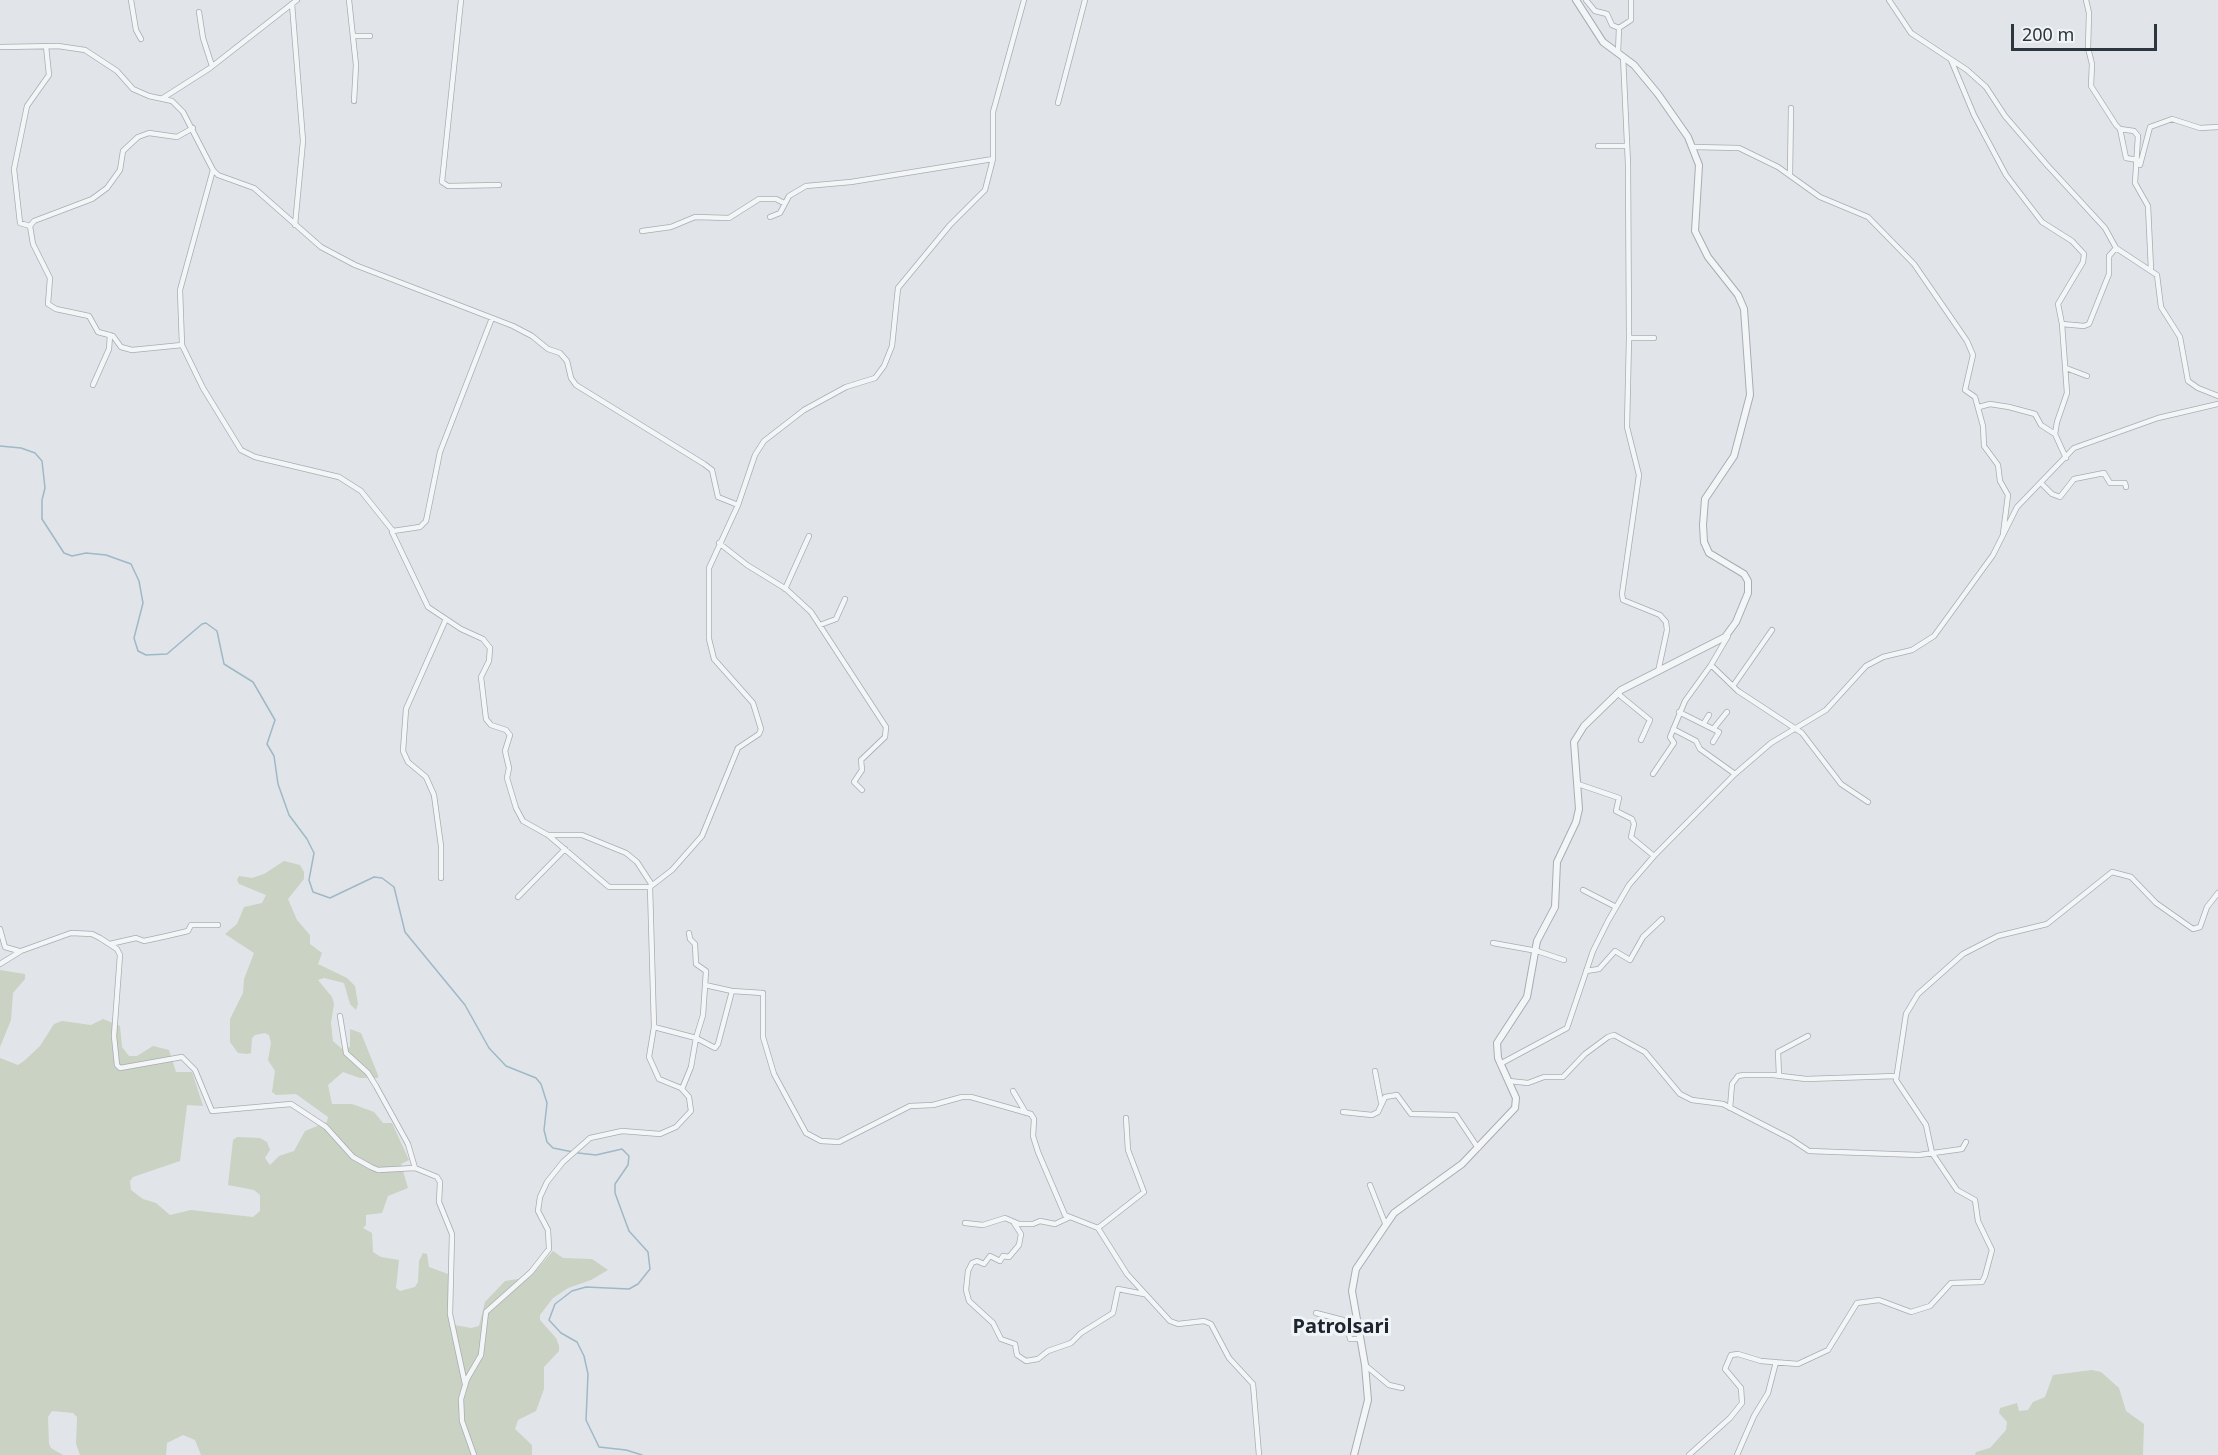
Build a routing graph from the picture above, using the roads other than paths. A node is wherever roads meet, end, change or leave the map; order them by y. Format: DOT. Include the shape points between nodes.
graph roads {
  1 [pos="131,0"];
  2 [pos="349,0"];
  3 [pos="461,0"];
  4 [pos="1024,0"];
  5 [pos="1085,0"];
  6 [pos="1576,0"];
  7 [pos="1586,0"];
  8 [pos="1631,0"];
  9 [pos="1889,0"];
  10 [pos="2086,0"];
  11 [pos="295,2"];
  12 [pos="199,12"];
  13 [pos="1619,28"];
  14 [pos="353,36"];
  15 [pos="370,36"];
  16 [pos="141,39"];
  17 [pos="46,46"];
  18 [pos="0,47"];
  19 [pos="1621,55"];
  20 [pos="1951,60"];
  21 [pos="212,66"];
  22 [pos="163,98"];
  23 [pos="354,101"];
  24 [pos="1058,104"];
  25 [pos="1791,108"];
  26 [pos="2218,127"];
  27 [pos="193,128"];
  28 [pos="2120,129"];
  29 [pos="1598,146"];
  30 [pos="1627,146"];
  31 [pos="1693,147"];
  32 [pos="993,159"];
  33 [pos="2138,160"];
  34 [pos="213,170"];
  35 [pos="1790,174"];
  36 [pos="499,185"];
  37 [pos="2136,186"];
  38 [pos="784,202"];
  39 [pos="770,217"];
  40 [pos="295,225"];
  41 [pos="30,226"];
  42 [pos="642,231"];
  43 [pos="2116,248"];
  44 [pos="2151,269"];
  45 [pos="492,318"];
  46 [pos="2062,324"];
  47 [pos="110,335"];
  48 [pos="1629,338"];
  49 [pos="1654,338"];
  50 [pos="182,345"];
  51 [pos="2066,368"];
  52 [pos="2087,376"];
  53 [pos="93,385"];
  54 [pos="2218,396"];
  55 [pos="2218,404"];
  56 [pos="1978,407"];
  57 [pos="2055,434"];
  58 [pos="2066,458"];
  59 [pos="2042,484"];
  60 [pos="2126,487"];
  61 [pos="738,505"];
  62 [pos="391,531"];
  63 [pos="809,536"];
  64 [pos="2005,536"];
  65 [pos="719,543"];
  66 [pos="784,588"];
  67 [pos="844,599"];
  68 [pos="446,620"];
  69 [pos="820,625"];
  70 [pos="1731,630"];
  71 [pos="1772,630"];
  72 [pos="1711,665"];
  73 [pos="1658,672"];
  74 [pos="1733,686"];
  75 [pos="1617,693"];
  76 [pos="1679,712"];
  77 [pos="1727,712"];
  78 [pos="1709,715"];
  79 [pos="1704,723"];
  80 [pos="1714,728"];
  81 [pos="1673,729"];
  82 [pos="1793,729"];
  83 [pos="1641,740"];
  84 [pos="1713,742"];
  85 [pos="1653,774"];
  86 [pos="1735,774"];
  87 [pos="1578,784"];
  88 [pos="862,790"];
  89 [pos="1868,802"];
  90 [pos="548,835"];
  91 [pos="566,849"];
  92 [pos="1654,856"];
  93 [pos="441,878"];
  94 [pos="651,886"];
  95 [pos="1584,890"];
  96 [pos="2218,893"];
  97 [pos="518,897"];
  98 [pos="1616,907"];
  99 [pos="1662,919"];
  100 [pos="218,925"];
  101 [pos="0,929"];
  102 [pos="689,933"];
  103 [pos="1493,943"];
  104 [pos="110,945"];
  105 [pos="21,951"];
  106 [pos="1536,951"];
  107 [pos="1564,960"];
  108 [pos="0,964"];
  109 [pos="1586,971"];
  110 [pos="705,985"];
  111 [pos="732,991"];
  112 [pos="340,1016"];
  113 [pos="654,1027"];
  114 [pos="1808,1036"];
  115 [pos="696,1038"];
  116 [pos="1500,1064"];
  117 [pos="1375,1071"];
  118 [pos="1779,1075"];
  119 [pos="1896,1076"];
  120 [pos="1509,1081"];
  121 [pos="682,1089"];
  122 [pos="1013,1090"];
  123 [pos="1381,1102"];
  124 [pos="1730,1108"];
  125 [pos="1343,1112"];
  126 [pos="1026,1113"];
  127 [pos="1126,1118"];
  128 [pos="1966,1142"];
  129 [pos="1478,1148"];
  130 [pos="1933,1154"];
  131 [pos="415,1168"];
  132 [pos="1370,1185"];
  133 [pos="1068,1218"];
  134 [pos="965,1223"];
  135 [pos="1014,1223"];
  136 [pos="1385,1223"];
  137 [pos="1098,1228"];
  138 [pos="1144,1294"];
  139 [pos="1316,1313"];
  140 [pos="1360,1339"];
  141 [pos="1776,1362"];
  142 [pos="1365,1365"];
  143 [pos="466,1386"];
  144 [pos="1402,1388"];
  145 [pos="474,1455"];
  146 [pos="1259,1455"];
  147 [pos="1354,1455"];
  148 [pos="1689,1455"];
  149 [pos="1737,1455"];
  1 -- 16 [label="street"];
  2 -- 14 [label="street"];
  3 -- 36 [label="street" via="442,182 455,186"];
  4 -- 32 [label="street" via="993,112"];
  5 -- 24 [label="street"];
  6 -- 19 [label="street" via="1603,42"];
  7 -- 13 [label="street"];
  8 -- 13 [label="street" via="1631,20"];
  9 -- 20 [label="street" via="1911,33"];
  10 -- 28 [label="street" via="2091,86"];
  11 -- 21 [label="street"];
  11 -- 40 [label="street" via="303,141"];
  12 -- 21 [label="street"];
  13 -- 19 [label="street"];
  14 -- 15 [label="street"];
  14 -- 23 [label="street"];
  17 -- 18 [label="street"];
  17 -- 22 [label="street" via="85,50 117,71 133,88"];
  17 -- 41 [label="street" via="49,75 27,106 14,169 20,223"];
  19 -- 30 [label="street"];
  19 -- 31 [label="street" via="1658,94"];
  20 -- 43 [label="street" via="1986,87 2005,116 2105,228"];
  20 -- 46 [label="street" via="2006,175 2042,222 2084,254 2058,304"];
  21 -- 22 [label="street"];
  22 -- 27 [label="street" via="180,108"];
  25 -- 35 [label="street"];
  26 -- 37 [label="street" via="2200,128 2172,119 2150,127"];
  27 -- 34 [label="street"];
  27 -- 41 [label="street" via="177,137 149,133 138,137 123,152 120,170 107,188"];
  28 -- 33 [label="street" via="2126,158"];
  28 -- 33 [label="street" via="2138,135"];
  29 -- 30 [label="street"];
  30 -- 48 [label="street"];
  31 -- 35 [label="street" via="1739,148"];
  31 -- 70 [label="street" via="1699,176 1695,231 1714,266 1742,303 1751,379 1737,450 1703,505 1708,553 1740,570 1748,581 1748,593"];
  32 -- 38 [label="street" via="806,186"];
  32 -- 61 [label="street" via="981,195 950,225 898,288 892,346 884,366 869,381 846,387 804,410 764,441 755,455"];
  33 -- 37 [label="street"];
  34 -- 40 [label="street" via="254,188"];
  34 -- 50 [label="street" via="180,290"];
  35 -- 56 [label="street" via="1820,197 1868,217 1914,264 1969,343 1973,355 1965,390 1975,397"];
  37 -- 44 [label="street" via="2148,206"];
  38 -- 39 [label="street" via="780,213"];
  38 -- 42 [label="street" via="759,199 729,218 695,217 671,227"];
  40 -- 45 [label="street" via="321,247 355,265"];
  41 -- 47 [label="street" via="33,244 50,278 48,304 88,316 100,334"];
  43 -- 44 [label="street"];
  43 -- 46 [label="street" via="2109,256 2109,274 2088,325"];
  44 -- 54 [label="street" via="2158,280 2162,311 2180,337 2188,381"];
  45 -- 61 [label="street" via="562,355 576,384 704,464 712,470 718,497"];
  45 -- 62 [label="street" via="440,452 426,521 420,527"];
  46 -- 51 [label="street"];
  47 -- 50 [label="street" via="118,346 127,349"];
  47 -- 53 [label="street" via="109,350"];
  48 -- 49 [label="street"];
  48 -- 73 [label="street" via="1627,427 1639,475 1623,598 1660,615 1666,622"];
  50 -- 62 [label="street" via="207,396 241,450 255,457 339,477 361,491"];
  51 -- 52 [label="street"];
  51 -- 57 [label="street" via="2067,397"];
  55 -- 58 [label="street" via="2158,418 2081,444"];
  56 -- 57 [label="street" via="2009,406 2035,414 2041,425"];
  56 -- 64 [label="street" via="1984,446 1998,465 1999,478 2008,495"];
  57 -- 58 [label="street"];
  58 -- 59 [label="street"];
  59 -- 60 [label="street" via="2056,496 2062,495 2074,479 2104,473 2110,483 2125,483"];
  59 -- 64 [label="street" via="2013,512"];
  61 -- 65 [label="street"];
  62 -- 68 [label="street" via="421,597"];
  63 -- 66 [label="street"];
  64 -- 82 [label="street" via="1934,636 1912,650 1866,666 1826,710"];
  65 -- 66 [label="street"];
  65 -- 94 [label="street" via="708,571 710,648 714,659 753,703 761,729 738,747 702,836 672,870"];
  66 -- 69 [label="street" via="805,605"];
  67 -- 69 [label="street" via="836,619"];
  68 -- 90 [label="street" via="483,639 490,648 481,680 486,719 510,735 504,753 516,808 526,824"];
  68 -- 93 [label="street" via="406,710 403,741 403,756 424,775 434,795"];
  69 -- 88 [label="street" via="886,727 885,737 861,760 863,769 854,782"];
  70 -- 72 [label="street"];
  70 -- 73 [label="street" via="1722,640"];
  71 -- 74 [label="street"];
  72 -- 74 [label="street"];
  72 -- 76 [label="street"];
  73 -- 75 [label="street"];
  74 -- 82 [label="street"];
  75 -- 83 [label="street" via="1650,720"];
  75 -- 87 [label="street" via="1584,726 1574,742"];
  76 -- 79 [label="street"];
  76 -- 81 [label="street"];
  77 -- 80 [label="street"];
  78 -- 79 [label="street"];
  79 -- 80 [label="street"];
  80 -- 84 [label="street" via="1719,734"];
  81 -- 85 [label="street" via="1670,738 1674,743"];
  81 -- 86 [label="street" via="1696,741 1700,749"];
  82 -- 86 [label="street"];
  82 -- 89 [label="street" via="1802,733 1842,785"];
  86 -- 92 [label="street"];
  87 -- 92 [label="street" via="1619,798 1616,811 1632,819 1631,837"];
  87 -- 106 [label="street" via="1576,822 1555,870 1555,907 1539,935"];
  90 -- 91 [label="street"];
  90 -- 94 [label="street" via="582,835 626,853 637,862"];
  91 -- 94 [label="street" via="609,887"];
  91 -- 97 [label="street"];
  92 -- 98 [label="street"];
  94 -- 113 [label="street"];
  95 -- 98 [label="street"];
  96 -- 119 [label="street" via="2207,907 2200,927 2193,929 2156,903 2131,876 2115,871 2047,924 2015,930 1973,947 1913,1001 1905,1020"];
  98 -- 109 [label="street"];
  99 -- 109 [label="street" via="1643,937 1630,960 1615,951 1599,969"];
  100 -- 104 [label="street" via="191,925 188,931"];
  101 -- 105 [label="street" via="5,947"];
  102 -- 110 [label="street" via="695,945 696,964 706,971"];
  103 -- 106 [label="street"];
  104 -- 105 [label="street" via="92,934 76,932"];
  104 -- 131 [label="street" via="120,955 114,1036 120,1068 182,1057 195,1070 212,1112 291,1104 326,1126 353,1157 371,1167"];
  105 -- 108 [label="street"];
  106 -- 107 [label="street"];
  106 -- 116 [label="street" via="1529,993 1497,1043"];
  109 -- 116 [label="street" via="1567,1028"];
  110 -- 111 [label="street"];
  110 -- 115 [label="street"];
  111 -- 115 [label="street" via="717,1046"];
  111 -- 126 [label="street" via="764,993 763,1037 774,1074 812,1139 839,1142 910,1106 962,1097"];
  112 -- 131 [label="street" via="346,1053 376,1086 408,1144"];
  113 -- 115 [label="street"];
  113 -- 121 [label="street" via="649,1057 653,1071 663,1083"];
  114 -- 118 [label="street" via="1778,1052"];
  115 -- 121 [label="street"];
  116 -- 120 [label="street"];
  117 -- 123 [label="street"];
  118 -- 119 [label="street" via="1806,1079"];
  118 -- 124 [label="street" via="1738,1076 1732,1084"];
  119 -- 130 [label="street" via="1926,1125"];
  120 -- 124 [label="street" via="1528,1083 1544,1077 1563,1077 1611,1035 1645,1052 1680,1094"];
  120 -- 129 [label="street" via="1516,1098 1515,1108"];
  121 -- 143 [label="street" via="692,1102 691,1112 668,1131 653,1135 613,1132 590,1138 547,1182 538,1203 539,1216 548,1230 549,1249 531,1272 486,1312 481,1355"];
  122 -- 126 [label="street"];
  123 -- 125 [label="street" via="1378,1112 1372,1115"];
  123 -- 129 [label="street" via="1396,1095 1413,1115 1454,1114"];
  124 -- 130 [label="street" via="1809,1151"];
  126 -- 133 [label="street" via="1034,1116 1033,1136 1038,1152"];
  127 -- 137 [label="street" via="1128,1150 1144,1192"];
  128 -- 130 [label="street" via="1962,1149"];
  129 -- 136 [label="street"];
  130 -- 141 [label="street" via="1955,1188 1972,1197 1976,1204 1978,1221 1992,1250 1983,1281 1952,1283 1930,1306 1911,1312 1879,1300 1858,1303 1825,1353 1795,1365"];
  131 -- 143 [label="street" via="439,1180 439,1202 452,1238 450,1314"];
  132 -- 136 [label="street"];
  133 -- 135 [label="street" via="1055,1224"];
  133 -- 137 [label="street"];
  134 -- 135 [label="street" via="983,1225 1005,1218"];
  135 -- 138 [label="street" via="1021,1234 1019,1245 1000,1261 990,1256 984,1264 972,1263 966,1290 969,1301 993,1323 1001,1339 1015,1344 1017,1355 1026,1361 1071,1343 1113,1314 1118,1289"];
  136 -- 140 [label="street" via="1354,1275 1352,1291"];
  137 -- 138 [label="street"];
  138 -- 146 [label="street" via="1174,1323 1204,1322 1214,1327 1229,1358 1254,1386"];
  139 -- 140 [label="street" via="1346,1321 1350,1339"];
  140 -- 142 [label="street"];
  141 -- 148 [label="street" via="1730,1355 1725,1369 1741,1388 1742,1403"];
  141 -- 149 [label="street" via="1768,1393"];
  142 -- 144 [label="street" via="1389,1384"];
  142 -- 147 [label="street" via="1367,1409"];
  143 -- 145 [label="street" via="460,1406 466,1438"];
}
